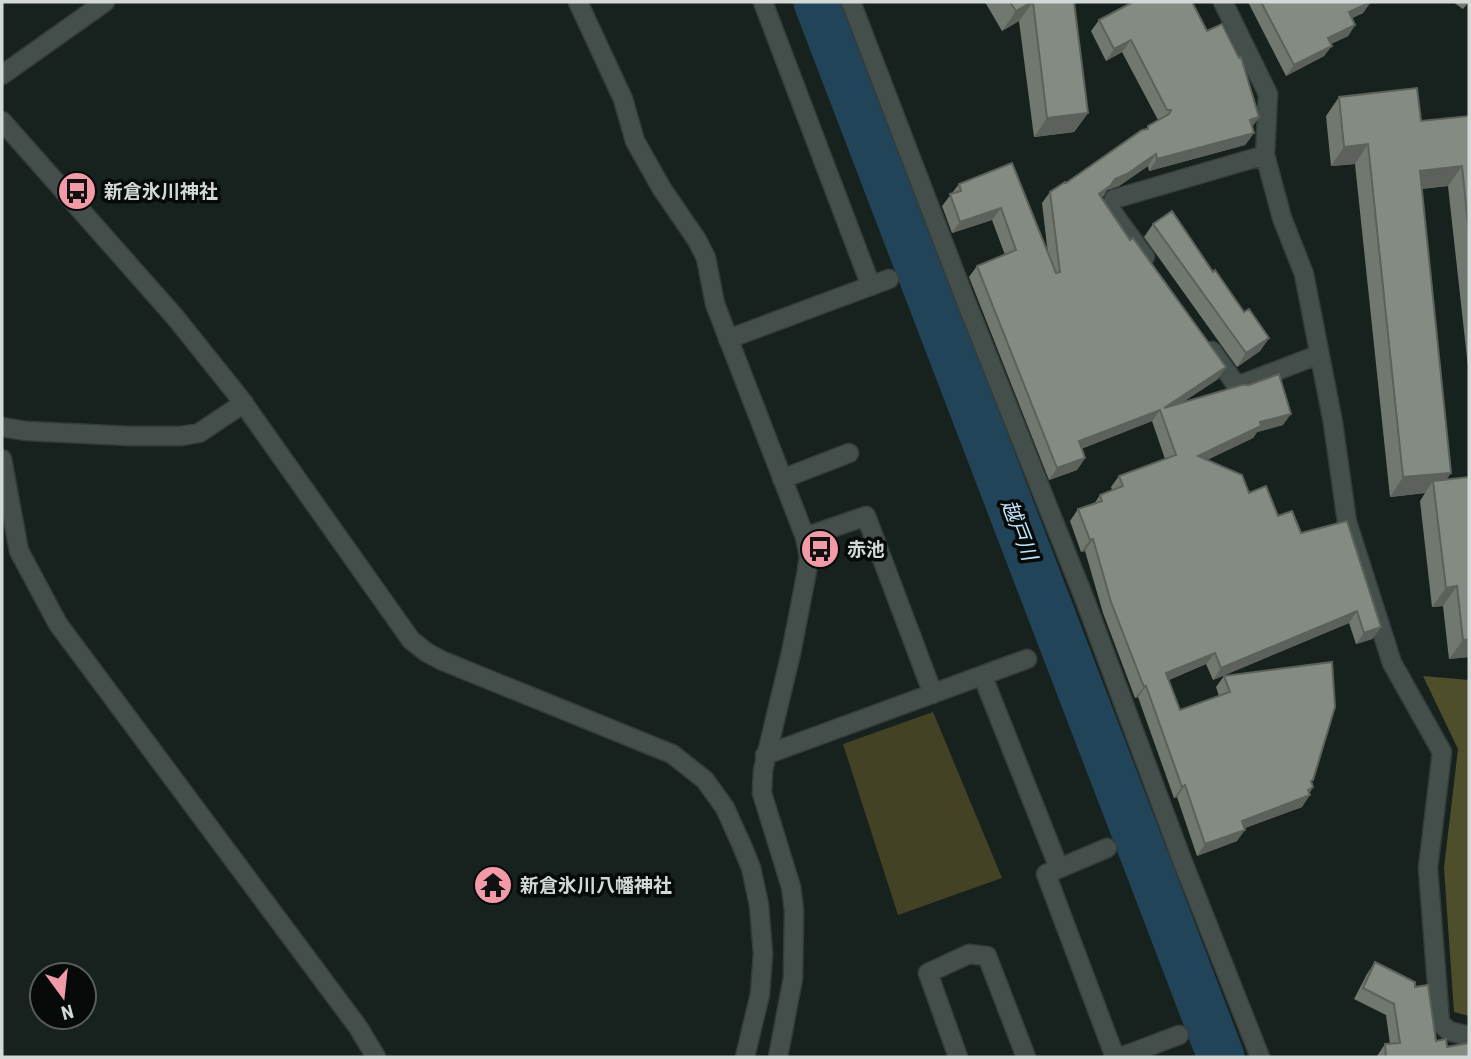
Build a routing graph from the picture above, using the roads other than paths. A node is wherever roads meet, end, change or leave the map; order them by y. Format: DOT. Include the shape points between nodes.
graph roads {
  1 [pos="105,2"];
  2 [pos="578,2"];
  3 [pos="763,2"];
  4 [pos="851,2"];
  5 [pos="1223,2"];
  6 [pos="2,75"];
  7 [pos="2,121"];
  8 [pos="1265,155"];
  9 [pos="1158,275"];
  10 [pos="889,279"];
  11 [pos="871,286"];
  12 [pos="728,339"];
  13 [pos="1205,342"];
  14 [pos="1318,355"];
  15 [pos="244,403"];
  16 [pos="2,427"];
  17 [pos="849,453"];
  18 [pos="2,459"];
  19 [pos="782,479"];
  20 [pos="805,537"];
  21 [pos="1027,659"];
  22 [pos="983,677"];
  23 [pos="933,694"];
  24 [pos="765,755"];
  25 [pos="1107,848"];
  26 [pos="1059,868"];
  27 [pos="1179,1035"];
  28 [pos="1469,1036"];
  29 [pos="376,1057"];
  30 [pos="745,1057"];
  31 [pos="778,1057"];
  32 [pos="958,1057"];
  33 [pos="1026,1057"];
  34 [pos="1115,1057"];
  35 [pos="1121,1057"];
  36 [pos="1260,1057"];
  1 -- 6 [label="street"];
  2 -- 12 [label="street" via="622,99 635,141 706,258"];
  3 -- 11 [label="street"];
  4 -- 36 [label="street"];
  5 -- 8 [label="street" via="1268,94"];
  7 -- 15 [label="street" via="175,317"];
  8 -- 9 [label="street" via="1114,199 1111,209"];
  8 -- 14 [label="street" via="1304,274"];
  10 -- 11 [label="street"];
  11 -- 12 [label="street"];
  12 -- 19 [label="street"];
  13 -- 14 [label="street" via="1237,386"];
  14 -- 28 [label="street" via="1347,522 1392,663 1442,752 1428,868 1440,1023 1449,1031"];
  15 -- 16 [label="street" via="199,432 181,436"];
  15 -- 30 [label="street" via="411,640 443,661 672,754 705,780 725,808 743,848 759,905 761,994"];
  17 -- 19 [label="street"];
  18 -- 29 [label="street" via="19,551 58,624"];
  19 -- 20 [label="street"];
  20 -- 23 [label="street" via="866,516"];
  20 -- 24 [label="street" via="809,556 806,576"];
  21 -- 22 [label="street"];
  22 -- 23 [label="street"];
  22 -- 26 [label="street"];
  23 -- 24 [label="street"];
  24 -- 31 [label="street" via="762,793 794,910 793,978"];
  25 -- 26 [label="street"];
  26 -- 34 [label="street" via="1046,874"];
  27 -- 35 [label="street"];
  32 -- 33 [label="street" via="928,973 969,954 987,956"];
}
